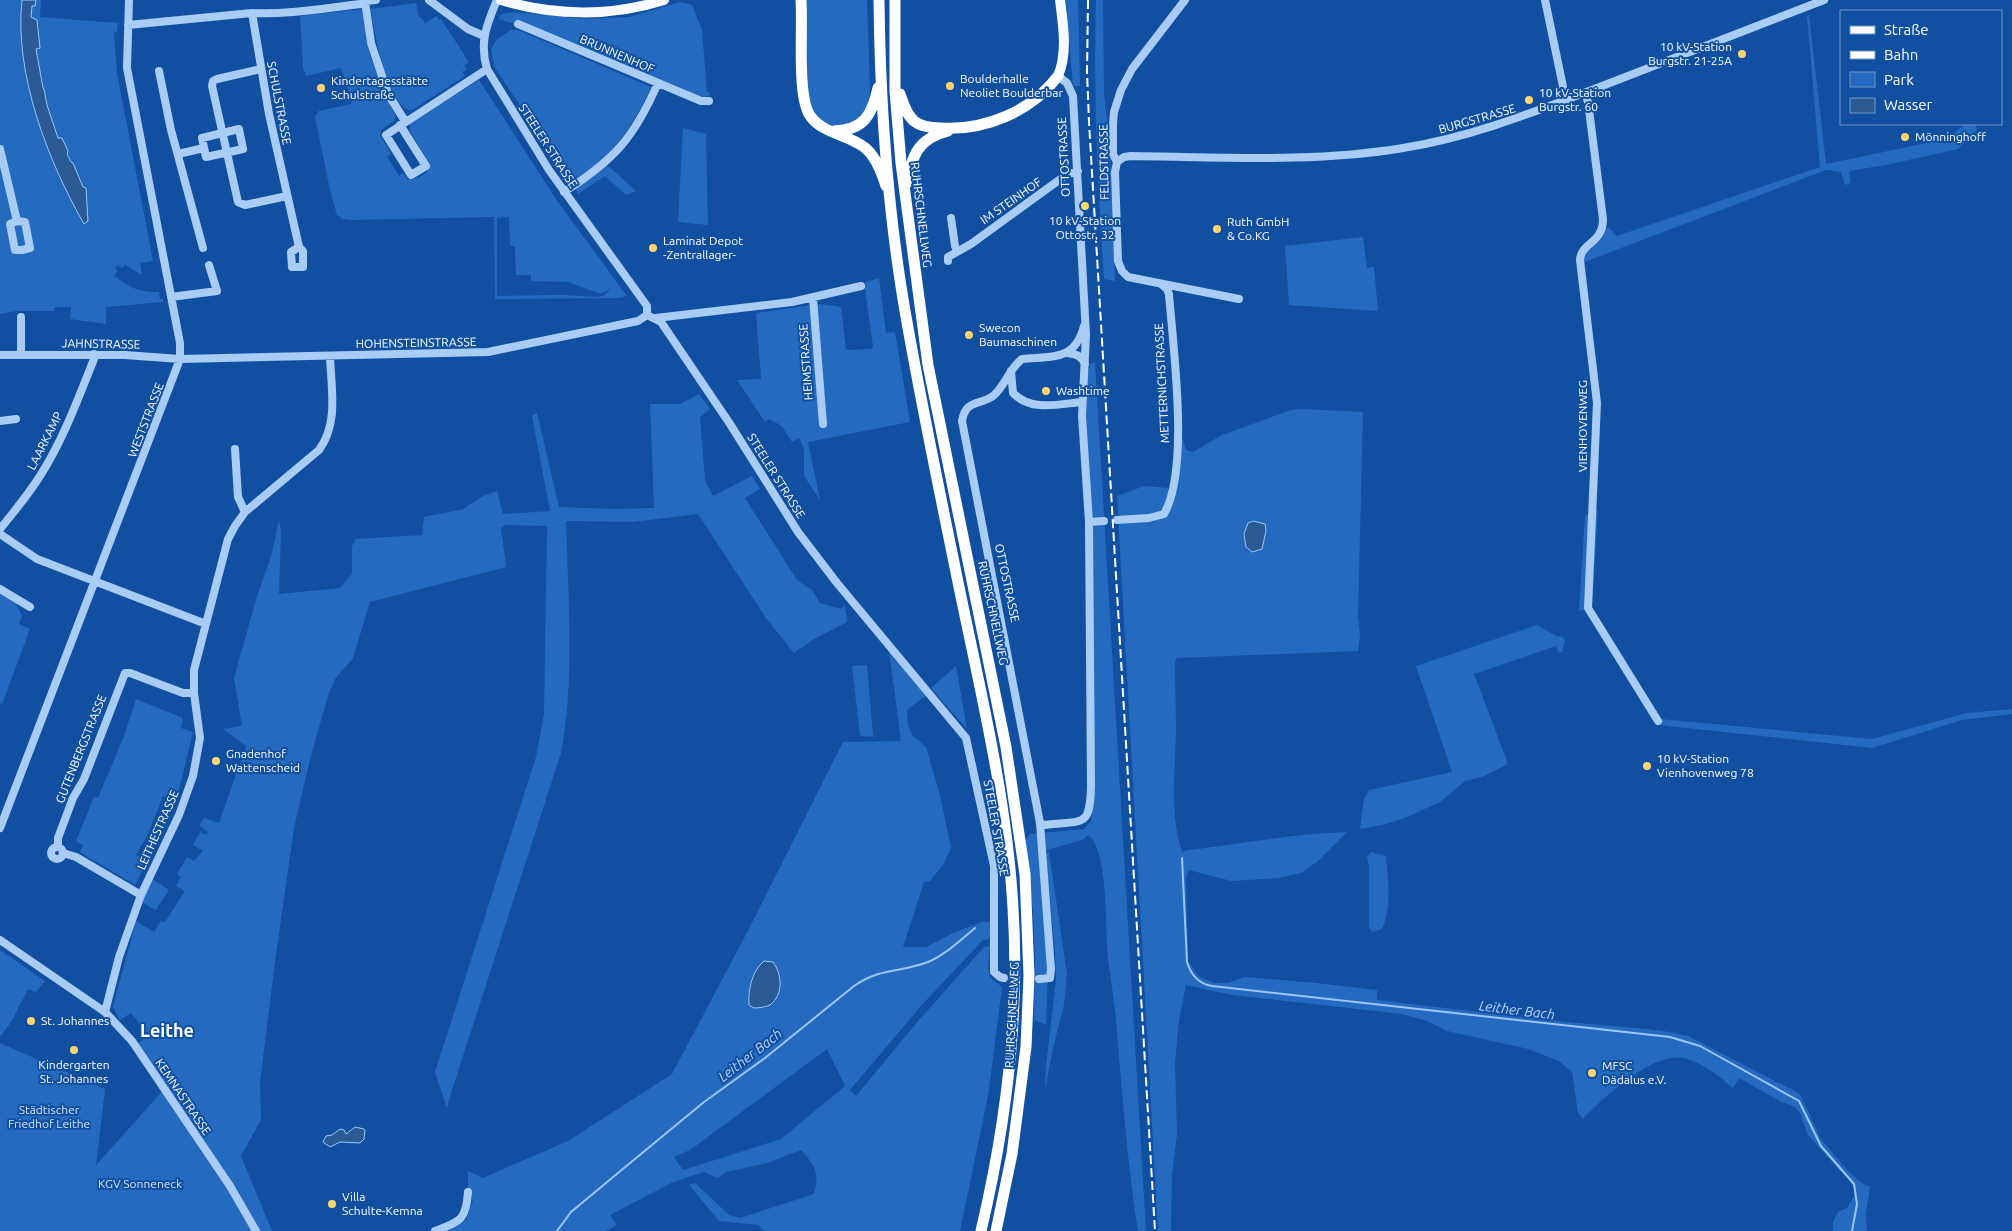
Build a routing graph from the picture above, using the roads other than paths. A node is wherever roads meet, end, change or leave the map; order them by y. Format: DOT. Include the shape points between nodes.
graph roads {
  1 [pos="129,0"];
  2 [pos="376,0"];
  3 [pos="429,0"];
  4 [pos="499,0"];
  5 [pos="664,0"];
  6 [pos="800,0"];
  7 [pos="879,0"];
  8 [pos="894,0"];
  9 [pos="1060,0"];
  10 [pos="1185,0"];
  11 [pos="1545,0"];
  12 [pos="1824,0"];
  13 [pos="365,1"];
  14 [pos="252,13"];
  15 [pos="518,24"];
  16 [pos="128,25"];
  17 [pos="484,36"];
  18 [pos="261,69"];
  19 [pos="487,69"];
  20 [pos="158,71"];
  21 [pos="881,75"];
  22 [pos="1058,76"];
  23 [pos="895,78"];
  24 [pos="658,83"];
  25 [pos="1585,93"];
  26 [pos="1566,100"];
  27 [pos="709,102"];
  28 [pos="403,123"];
  29 [pos="955,129"];
  30 [pos="832,131"];
  31 [pos="223,133"];
  32 [pos="204,148"];
  33 [pos="0,149"];
  34 [pos="227,153"];
  35 [pos="178,154"];
  36 [pos="1117,162"];
  37 [pos="1078,171"];
  38 [pos="564,192"];
  39 [pos="904,192"];
  40 [pos="287,196"];
  41 [pos="892,203"];
  42 [pos="951,218"];
  43 [pos="17,221"];
  44 [pos="299,247"];
  45 [pos="203,248"];
  46 [pos="957,250"];
  47 [pos="948,261"];
  48 [pos="209,265"];
  49 [pos="1161,284"];
  50 [pos="861,286"];
  51 [pos="171,297"];
  52 [pos="813,298"];
  53 [pos="1239,299"];
  54 [pos="646,315"];
  55 [pos="21,317"];
  56 [pos="656,318"];
  57 [pos="1085,319"];
  58 [pos="1067,353"];
  59 [pos="94,354"];
  60 [pos="0,355"];
  61 [pos="21,355"];
  62 [pos="330,356"];
  63 [pos="180,359"];
  64 [pos="1085,364"];
  65 [pos="1011,371"];
  66 [pos="1082,402"];
  67 [pos="16,419"];
  68 [pos="0,421"];
  69 [pos="823,424"];
  70 [pos="236,449"];
  71 [pos="245,512"];
  72 [pos="1118,520"];
  73 [pos="1104,521"];
  74 [pos="1089,522"];
  75 [pos="0,529"];
  76 [pos="0,534"];
  77 [pos="95,583"];
  78 [pos="0,589"];
  79 [pos="30,607"];
  80 [pos="206,624"];
  81 [pos="194,693"];
  82 [pos="1658,721"];
  83 [pos="1040,823"];
  84 [pos="0,828"];
  85 [pos="58,846"];
  86 [pos="64,853"];
  87 [pos="141,895"];
  88 [pos="0,940"];
  89 [pos="1004,978"];
  90 [pos="1039,978"];
  91 [pos="105,1012"];
  92 [pos="468,1192"];
  93 [pos="990,1193"];
  94 [pos="256,1231"];
  95 [pos="435,1231"];
  96 [pos="974,1231"];
  97 [pos="982,1231"];
  98 [pos="996,1231"];
  1 -- 16 [label="street, WESTSTRASSE"];
  2 -- 13 [label="street"];
  3 -- 17 [label="street" via="468,29"];
  4 -- 5 [label="main road" via="551,12 592,13"];
  4 -- 17 [label="street, STEELER STRASSE"];
  6 -- 30 [label="highway" via="805,104 815,122"];
  7 -- 21 [label="highway, RUHRSCHNELLWEG"];
  8 -- 23 [label="highway, RUHRSCHNELLWEG"];
  9 -- 22 [label="main road" via="1064,47"];
  10 -- 36 [label="street, FELDSTRASSE" via="1132,68 1121,90 1113,124 1113,154"];
  11 -- 26 [label="street"];
  12 -- 25 [label="street, BURGSTRASSE"];
  13 -- 14 [label="street" via="315,9"];
  13 -- 28 [label="street" via="371,43 388,94"];
  14 -- 16 [label="street"];
  14 -- 18 [label="street, SCHULSTRASSE"];
  15 -- 24 [label="street, BRUNNENHOF"];
  16 -- 51 [label="street, WESTSTRASSE" via="126,59 129,86"];
  17 -- 19 [label="street, STEELER STRASSE" via="483,54"];
  18 -- 31 [label="street" via="213,81"];
  18 -- 40 [label="street, SCHULSTRASSE"];
  19 -- 28 [label="street"];
  19 -- 38 [label="street, STEELER STRASSE"];
  20 -- 35 [label="street"];
  21 -- 30 [label="highway" via="874,105 866,119 851,129"];
  21 -- 41 [label="highway, RUHRSCHNELLWEG"];
  22 -- 29 [label="highway" via="1040,95 1011,114 972,128"];
  22 -- 37 [label="street, OTTOSTRASSE" via="1067,83 1073,96"];
  23 -- 29 [label="highway" via="907,112 914,121 923,126"];
  23 -- 39 [label="highway, RUHRSCHNELLWEG"];
  24 -- 27 [label="street, BRUNNENHOF"];
  24 -- 38 [label="street" via="646,110 620,149"];
  25 -- 26 [label="street, BURGSTRASSE"];
  25 -- 82 [label="street, VIENHOVENWEG" via="1603,219 1603,230 1582,251 1580,260 1596,403 1588,608"];
  26 -- 36 [label="street, BURGSTRASSE" via="1468,134 1394,150 1298,159 1131,156"];
  28 -- 28 [label="street" via="386,134 411,175 426,166"];
  29 -- 39 [label="highway" via="938,134 918,147"];
  30 -- 41 [label="highway" via="865,148 877,165"];
  31 -- 32 [label="street" via="202,138"];
  31 -- 34 [label="street"];
  31 -- 34 [label="street" via="239,130 242,143 243,149"];
  32 -- 34 [label="street" via="206,158"];
  32 -- 35 [label="street"];
  33 -- 43 [label="street"];
  34 -- 40 [label="street" via="240,204 245,206"];
  35 -- 45 [label="street"];
  36 -- 49 [label="street, FELDSTRASSE" via="1118,261 1128,277"];
  37 -- 46 [label="street, IM STEINHOF" via="1066,175 971,244"];
  37 -- 57 [label="street, OTTOSTRASSE"];
  38 -- 54 [label="street, STEELER STRASSE" via="647,306"];
  39 -- 98 [label="highway, RUHRSCHNELLWEG" via="928,365 1006,747 1025,874 1029,946 1026,1047 1020,1105"];
  40 -- 44 [label="street, SCHULSTRASSE"];
  41 -- 93 [label="highway, RUHRSCHNELLWEG" via="919,389 999,786 1011,875 1015,976 1012,1047"];
  42 -- 46 [label="street"];
  46 -- 47 [label="street, IM STEINHOF" via="948,257"];
  48 -- 51 [label="street" via="217,291"];
  49 -- 53 [label="street"];
  49 -- 72 [label="street, METTERNICHSTRASSE" via="1168,294 1175,368 1177,431 1173,488 1164,514"];
  50 -- 52 [label="street"];
  51 -- 63 [label="street, WESTSTRASSE"];
  52 -- 56 [label="street"];
  52 -- 69 [label="street, HEIMSTRASSE"];
  54 -- 56 [label="street"];
  54 -- 62 [label="street, HOHENSTEINSTRASSE" via="638,321 498,352"];
  55 -- 61 [label="street"];
  56 -- 89 [label="street, STEELER STRASSE" via="730,424 798,532 966,738 994,866 994,972"];
  57 -- 58 [label="street, OTTOSTRASSE" via="1077,345"];
  57 -- 64 [label="street, OTTOSTRASSE"];
  58 -- 64 [label="street" via="1075,354"];
  58 -- 65 [label="street, OTTOSTRASSE" via="1022,359"];
  59 -- 61 [label="street, JAHNSTRASSE"];
  59 -- 63 [label="street, JAHNSTRASSE"];
  59 -- 75 [label="street, LAARKAMP" via="81,393 55,450 22,503"];
  60 -- 61 [label="street, JAHNSTRASSE"];
  62 -- 63 [label="street, HOHENSTEINSTRASSE"];
  62 -- 71 [label="street, LEITHESTRASSE" via="332,424 326,440 319,450"];
  63 -- 77 [label="street, WESTSTRASSE"];
  64 -- 66 [label="street, OTTOSTRASSE"];
  65 -- 66 [label="street" via="1013,393 1029,404 1046,406"];
  65 -- 83 [label="street, OTTOSTRASSE" via="995,394 967,408 962,427"];
  66 -- 74 [label="street, OTTOSTRASSE"];
  67 -- 68 [label="street"];
  70 -- 71 [label="street" via="238,497"];
  71 -- 80 [label="street, LEITHESTRASSE" via="228,539"];
  73 -- 74 [label="street"];
  74 -- 83 [label="street, OTTOSTRASSE" via="1091,802 1084,820"];
  76 -- 77 [label="street" via="37,559"];
  77 -- 80 [label="street"];
  77 -- 84 [label="street, WESTSTRASSE"];
  78 -- 79 [label="street"];
  80 -- 81 [label="street, LEITHESTRASSE" via="194,670"];
  81 -- 85 [label="street, GUTENBERGSTRASSE" via="183,693 130,672 125,673 84,779 73,798"];
  81 -- 87 [label="street, LEITHESTRASSE" via="200,738 193,776 179,815"];
  83 -- 90 [label="street, OTTOSTRASSE" via="1050,978"];
  85 -- 86 [label="street"];
  85 -- 86 [label="street" via="51,850 52,857 60,858"];
  86 -- 87 [label="street" via="76,856"];
  87 -- 91 [label="street, LEITHESTRASSE" via="118,957"];
  88 -- 91 [label="street, KEMNASTRASSE"];
  91 -- 94 [label="street, KEMNASTRASSE" via="132,1041 230,1186"];
  92 -- 95 [label="street" via="458,1222"];
  93 -- 96 [label="highway"];
  93 -- 97 [label="highway, RUHRSCHNELLWEG"];
}
